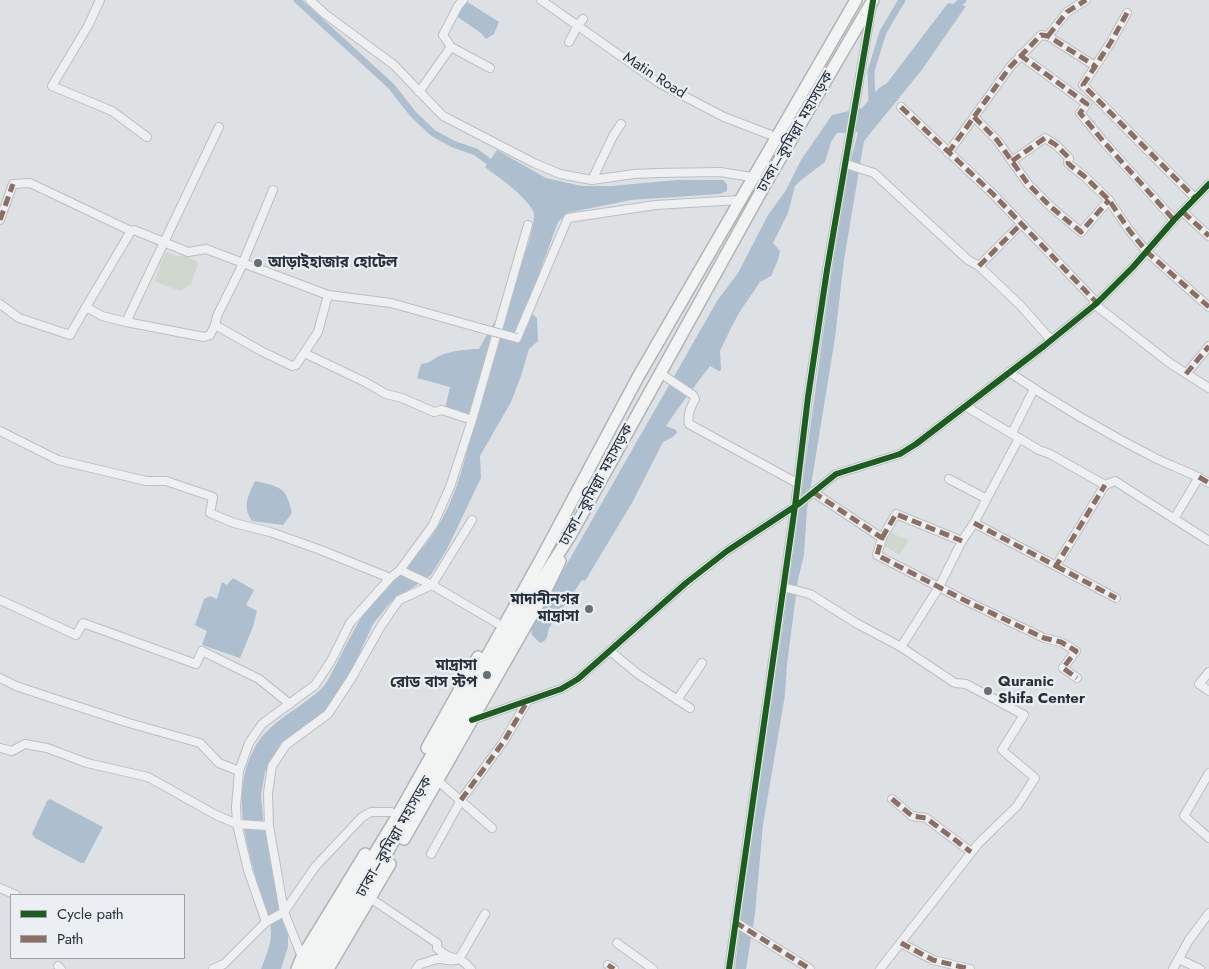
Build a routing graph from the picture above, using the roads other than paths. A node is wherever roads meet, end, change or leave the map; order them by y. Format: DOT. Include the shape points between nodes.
graph roads {
  1 [pos="100,0"];
  2 [pos="310,0"];
  3 [pos="463,0"];
  4 [pos="541,0"];
  5 [pos="856,0"];
  6 [pos="873,0"];
  7 [pos="1086,0"];
  8 [pos="1127,13"];
  9 [pos="580,22"];
  10 [pos="1048,36"];
  11 [pos="569,42"];
  12 [pos="451,47"];
  13 [pos="1020,55"];
  14 [pos="1095,66"];
  15 [pos="490,68"];
  16 [pos="419,92"];
  17 [pos="901,107"];
  18 [pos="974,117"];
  19 [pos="621,124"];
  20 [pos="219,127"];
  21 [pos="147,137"];
  22 [pos="776,137"];
  23 [pos="948,153"];
  24 [pos="1012,161"];
  25 [pos="847,165"];
  26 [pos="752,177"];
  27 [pos="592,180"];
  28 [pos="1209,184"];
  29 [pos="272,190"];
  30 [pos="1195,198"];
  31 [pos="739,200"];
  32 [pos="1109,200"];
  33 [pos="1182,212"];
  34 [pos="0,220"];
  35 [pos="1174,220"];
  36 [pos="1021,224"];
  37 [pos="528,225"];
  38 [pos="131,231"];
  39 [pos="1209,236"];
  40 [pos="165,242"];
  41 [pos="1147,252"];
  42 [pos="243,264"];
  43 [pos="979,266"];
  44 [pos="328,295"];
  45 [pos="1096,303"];
  46 [pos="0,304"];
  47 [pos="86,307"];
  48 [pos="1209,307"];
  49 [pos="126,322"];
  50 [pos="215,325"];
  51 [pos="1051,340"];
  52 [pos="1209,346"];
  53 [pos="304,353"];
  54 [pos="1009,372"];
  55 [pos="1186,374"];
  56 [pos="664,376"];
  57 [pos="1209,388"];
  58 [pos="1034,389"];
  59 [pos="965,406"];
  60 [pos="472,420"];
  61 [pos="1,434"];
  62 [pos="1012,434"];
  63 [pos="1019,438"];
  64 [pos="1199,477"];
  65 [pos="949,478"];
  66 [pos="1209,482"];
  67 [pos="797,483"];
  68 [pos="1106,485"];
  69 [pos="812,494"];
  70 [pos="987,500"];
  71 [pos="797,504"];
  72 [pos="1174,519"];
  73 [pos="472,520"];
  74 [pos="974,523"];
  75 [pos="556,530"];
  76 [pos="570,536"];
  77 [pos="882,538"];
  78 [pos="962,541"];
  79 [pos="1209,541"];
  80 [pos="1056,566"];
  81 [pos="400,570"];
  82 [pos="390,578"];
  83 [pos="428,583"];
  84 [pos="783,587"];
  85 [pos="939,587"];
  86 [pos="1116,598"];
  87 [pos="0,600"];
  88 [pos="497,623"];
  89 [pos="902,647"];
  90 [pos="610,651"];
  91 [pos="702,664"];
  92 [pos="1209,672"];
  93 [pos="0,678"];
  94 [pos="1077,678"];
  95 [pos="1209,691"];
  96 [pos="677,700"];
  97 [pos="527,702"];
  98 [pos="290,704"];
  99 [pos="690,708"];
  100 [pos="472,720"];
  101 [pos="0,748"];
  102 [pos="239,772"];
  103 [pos="1209,774"];
  104 [pos="437,780"];
  105 [pos="892,799"];
  106 [pos="461,800"];
  107 [pos="391,812"];
  108 [pos="237,824"];
  109 [pos="269,826"];
  110 [pos="492,828"];
  111 [pos="1209,838"];
  112 [pos="971,852"];
  113 [pos="431,854"];
  114 [pos="0,888"];
  115 [pos="14,894"];
  116 [pos="370,898"];
  117 [pos="284,912"];
  118 [pos="1209,913"];
  119 [pos="485,914"];
  120 [pos="266,922"];
  121 [pos="735,922"];
  122 [pos="617,943"];
  123 [pos="901,943"];
  124 [pos="302,957"];
  125 [pos="459,959"];
  126 [pos="1179,959"];
  127 [pos="213,969"];
  128 [pos="297,969"];
  129 [pos="307,969"];
  130 [pos="318,969"];
  131 [pos="328,969"];
  132 [pos="416,969"];
  133 [pos="471,969"];
  134 [pos="653,969"];
  135 [pos="729,969"];
  136 [pos="810,969"];
  137 [pos="880,969"];
  138 [pos="970,969"];
  139 [pos="1173,969"];
  140 [pos="1200,969"];
  1 -- 21 [label="street" via="52,86 112,111"];
  2 -- 16 [label="street" via="394,65"];
  3 -- 12 [label="street" via="443,35"];
  4 -- 9 [label="street, Matin Road"];
  5 -- 22 [label="highway, ঢাকা–কুমিল্লা মহাসড়ক"];
  6 -- 25 [label="street"];
  6 -- 56 [label="highway, ঢাকা–কুমিল্লা মহাসড়ক" via="763,188"];
  7 -- 10 [label="street" via="1068,12"];
  8 -- 14 [label="street"];
  9 -- 11 [label="street"];
  9 -- 22 [label="street, Matin Road" via="659,83 724,117"];
  10 -- 13 [label="street" via="1041,35"];
  10 -- 14 [label="street"];
  12 -- 15 [label="street"];
  12 -- 16 [label="street"];
  13 -- 18 [label="street"];
  13 -- 35 [label="street" via="1086,104 1080,113"];
  14 -- 30 [label="street" via="1083,86"];
  16 -- 27 [label="street" via="443,116 477,135 560,174"];
  17 -- 23 [label="street"];
  18 -- 23 [label="street"];
  18 -- 24 [label="street"];
  19 -- 27 [label="street"];
  20 -- 40 [label="street"];
  22 -- 26 [label="highway, ঢাকা–কুমিল্লা মহাসড়ক"];
  23 -- 36 [label="street"];
  24 -- 32 [label="street" via="1045,138 1066,154 1071,166"];
  24 -- 32 [label="street" via="1028,184 1081,232"];
  25 -- 43 [label="street" via="874,173 968,260"];
  25 -- 67 [label="street" via="817,337"];
  26 -- 27 [label="street" via="720,172 657,173"];
  26 -- 31 [label="highway, ঢাকা–কুমিল্লা মহাসড়ক"];
  28 -- 30 [label="street"];
  29 -- 42 [label="street"];
  30 -- 33 [label="street"];
  31 -- 44 [label="street, bridge" via="656,205 568,218 517,338 391,303"];
  31 -- 75 [label="highway, ঢাকা–কুমিল্লা মহাসড়ক"];
  32 -- 41 [label="street"];
  33 -- 35 [label="street"];
  33 -- 39 [label="street"];
  34 -- 38 [label="street" via="13,184 30,183"];
  35 -- 41 [label="street"];
  36 -- 43 [label="street"];
  36 -- 45 [label="street"];
  37 -- 60 [label="street"];
  38 -- 40 [label="street"];
  38 -- 47 [label="street"];
  40 -- 42 [label="street" via="188,252 206,249"];
  40 -- 49 [label="street"];
  41 -- 45 [label="street"];
  41 -- 48 [label="street"];
  42 -- 44 [label="street"];
  42 -- 50 [label="street"];
  43 -- 51 [label="street"];
  44 -- 53 [label="street" via="318,332"];
  45 -- 51 [label="street"];
  45 -- 55 [label="street"];
  46 -- 47 [label="street" via="19,318 70,335"];
  47 -- 49 [label="street" via="102,316"];
  49 -- 50 [label="street" via="204,337 210,335"];
  50 -- 53 [label="street" via="292,366"];
  51 -- 54 [label="street"];
  52 -- 55 [label="street"];
  53 -- 60 [label="street" via="386,394 434,412 442,410"];
  54 -- 58 [label="street"];
  54 -- 59 [label="street"];
  55 -- 57 [label="street"];
  56 -- 67 [label="street" via="693,395 695,399 689,411 689,424"];
  56 -- 76 [label="highway, ঢাকা–কুমিল্লা মহাসড়ক"];
  58 -- 62 [label="street"];
  58 -- 64 [label="street" via="1158,460"];
  59 -- 62 [label="street"];
  59 -- 69 [label="street" via="900,454 836,474"];
  60 -- 81 [label="street" via="434,525"];
  61 -- 82 [label="street" via="58,460 146,481 166,481 213,497 210,513 318,549"];
  62 -- 63 [label="street"];
  63 -- 68 [label="street"];
  63 -- 70 [label="street"];
  64 -- 66 [label="street"];
  64 -- 72 [label="street"];
  65 -- 70 [label="street"];
  67 -- 71 [label="street"];
  68 -- 72 [label="street" via="1115,481"];
  68 -- 80 [label="street"];
  69 -- 71 [label="street"];
  69 -- 77 [label="street"];
  70 -- 74 [label="street"];
  71 -- 84 [label="street"];
  71 -- 90 [label="street" via="727,550"];
  72 -- 79 [label="street"];
  73 -- 83 [label="street"];
  74 -- 78 [label="street"];
  74 -- 80 [label="street"];
  75 -- 88 [label="highway" via="538,550"];
  75 -- 129 [label="highway, ঢাকা–কুমিল্লা মহাসড়ক" via="466,695"];
  76 -- 100 [label="highway" via="554,576"];
  76 -- 130 [label="highway, ঢাকা–কুমিল্লা মহাসড়ক"];
  77 -- 78 [label="street" via="896,514"];
  77 -- 85 [label="street" via="877,555"];
  78 -- 85 [label="street"];
  80 -- 86 [label="street"];
  81 -- 82 [label="street"];
  81 -- 83 [label="street"];
  82 -- 98 [label="street" via="350,623 315,685"];
  83 -- 88 [label="street"];
  83 -- 109 [label="street" via="399,600 328,714 286,745 272,766 268,794"];
  84 -- 89 [label="street" via="810,594"];
  84 -- 121 [label="street"];
  85 -- 89 [label="street"];
  85 -- 94 [label="street" via="1076,651 1063,668"];
  87 -- 98 [label="street" via="76,635 83,623 196,664 202,651 259,679"];
  88 -- 107 [label="highway"];
  89 -- 112 [label="street" via="955,683 966,684 1024,715 1002,750 1035,778 1017,806"];
  90 -- 96 [label="street"];
  90 -- 97 [label="street" via="578,679"];
  91 -- 96 [label="street"];
  92 -- 95 [label="street" via="1199,684"];
  93 -- 102 [label="street" via="129,723 200,742 220,763"];
  96 -- 99 [label="street"];
  97 -- 100 [label="street"];
  97 -- 106 [label="street" via="504,741"];
  98 -- 102 [label="street" via="262,724 249,743"];
  100 -- 104 [label="highway"];
  101 -- 108 [label="street" via="12,751 25,744 36,745 87,763 148,777"];
  102 -- 108 [label="street"];
  103 -- 111 [label="street" via="1184,816"];
  104 -- 106 [label="street"];
  104 -- 116 [label="highway"];
  105 -- 112 [label="street" via="912,816 926,818"];
  106 -- 110 [label="street"];
  106 -- 113 [label="street"];
  107 -- 117 [label="street" via="371,812 362,817 316,868"];
  107 -- 124 [label="highway"];
  108 -- 109 [label="street"];
  108 -- 120 [label="street" via="248,870"];
  109 -- 117 [label="street"];
  112 -- 123 [label="street"];
  114 -- 115 [label="street"];
  116 -- 125 [label="street" via="437,944 437,948 448,957"];
  116 -- 131 [label="highway"];
  117 -- 120 [label="street"];
  117 -- 124 [label="street"];
  118 -- 126 [label="street"];
  119 -- 125 [label="street"];
  120 -- 127 [label="street" via="224,964"];
  121 -- 135 [label="street"];
  121 -- 136 [label="street"];
  122 -- 134 [label="street"];
  123 -- 137 [label="street"];
  123 -- 138 [label="street" via="933,960"];
  124 -- 128 [label="highway"];
  125 -- 132 [label="street" via="454,962 438,959 420,964"];
  125 -- 133 [label="street"];
  126 -- 139 [label="street"];
  126 -- 140 [label="street"];
}
